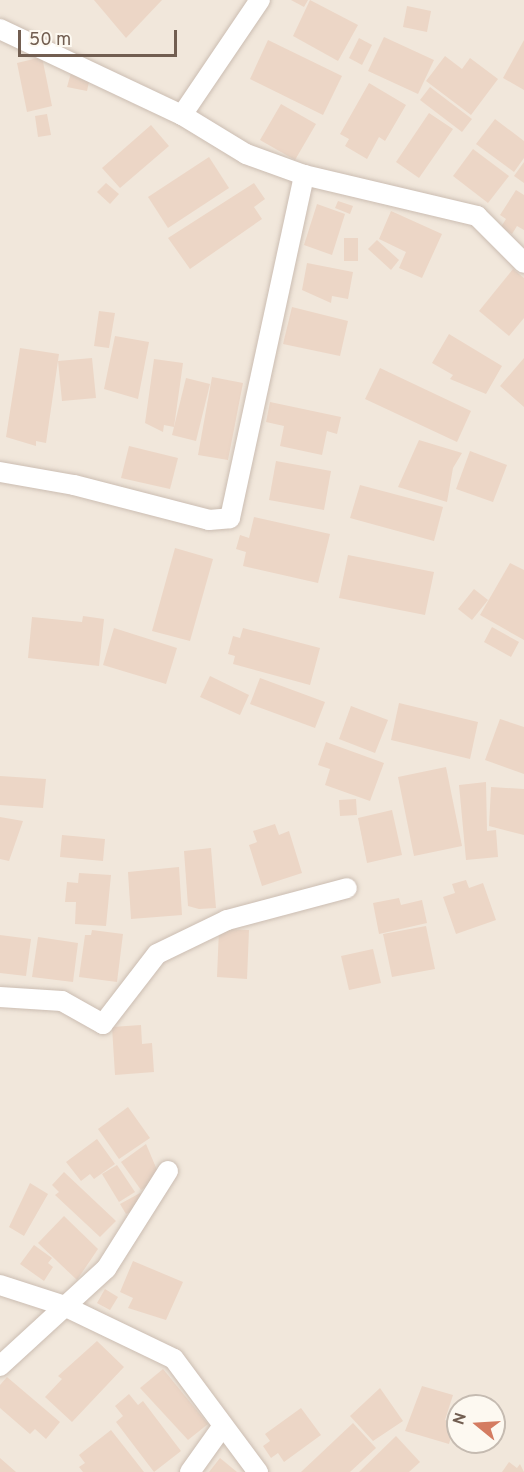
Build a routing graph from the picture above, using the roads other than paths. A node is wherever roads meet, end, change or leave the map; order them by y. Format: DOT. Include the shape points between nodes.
graph roads {
  1 [pos="260,0"];
  2 [pos="0,29"];
  3 [pos="182,116"];
  4 [pos="304,175"];
  5 [pos="524,263"];
  6 [pos="0,472"];
  7 [pos="347,888"];
  8 [pos="0,997"];
  9 [pos="168,1172"];
  10 [pos="0,1285"];
  11 [pos="62,1305"];
  12 [pos="0,1366"];
  13 [pos="222,1427"];
  14 [pos="190,1472"];
  15 [pos="258,1472"];
  1 -- 3 [label="street"];
  2 -- 3 [label="street"];
  3 -- 4 [label="street" via="246,154"];
  4 -- 5 [label="street" via="477,216"];
  4 -- 6 [label="street" via="230,518 209,520 74,485"];
  7 -- 8 [label="street" via="227,920 157,954 103,1024 62,1001"];
  9 -- 11 [label="street" via="106,1269"];
  10 -- 11 [label="street"];
  11 -- 12 [label="street"];
  11 -- 13 [label="street" via="174,1359"];
  13 -- 14 [label="street"];
  13 -- 15 [label="street"];
}
